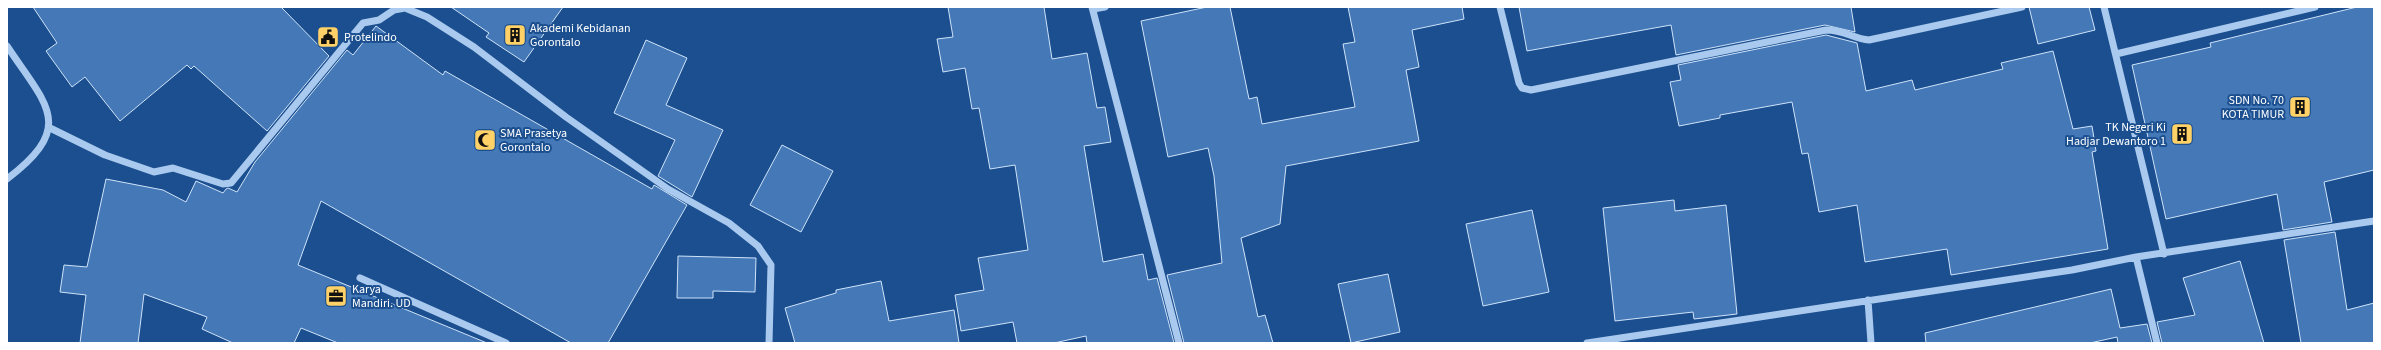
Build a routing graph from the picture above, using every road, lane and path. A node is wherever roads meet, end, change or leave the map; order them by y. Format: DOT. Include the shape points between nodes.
graph roads {
  1 [pos="1105,7"];
  2 [pos="1500,7"];
  3 [pos="2022,7"];
  4 [pos="2104,7"];
  5 [pos="2315,7"];
  6 [pos="1093,8"];
  7 [pos="7,46"];
  8 [pos="2116,54"];
  9 [pos="50,128"];
  10 [pos="7,179"];
  11 [pos="2374,221"];
  12 [pos="2164,254"];
  13 [pos="2136,257"];
  14 [pos="360,278"];
  15 [pos="1868,300"];
  16 [pos="506,343"];
  17 [pos="769,343"];
  18 [pos="1179,343"];
  19 [pos="1587,343"];
  20 [pos="1871,343"];
  21 [pos="2157,343"];
  1 -- 6 [label="street"];
  2 -- 3 [label="street" via="1519,83 1522,88 1531,90 1826,30 1839,30 1869,40"];
  4 -- 8 [label="street"];
  5 -- 8 [label="street"];
  6 -- 18 [label="street"];
  7 -- 9 [label="street" via="44,102"];
  8 -- 12 [label="street"];
  9 -- 10 [label="street" via="45,141 37,151 21,169"];
  9 -- 17 [label="street" via="105,155 154,172 173,168 223,184 231,183 363,23 379,20 394,10 405,8 427,17 474,47 566,117 668,189 729,224 758,246 771,265"];
  11 -- 12 [label="street"];
  12 -- 13 [label="street"];
  13 -- 15 [label="street" via="2072,270"];
  13 -- 21 [label="street"];
  14 -- 16 [label="street"];
  15 -- 19 [label="street"];
  15 -- 20 [label="street"];
}
